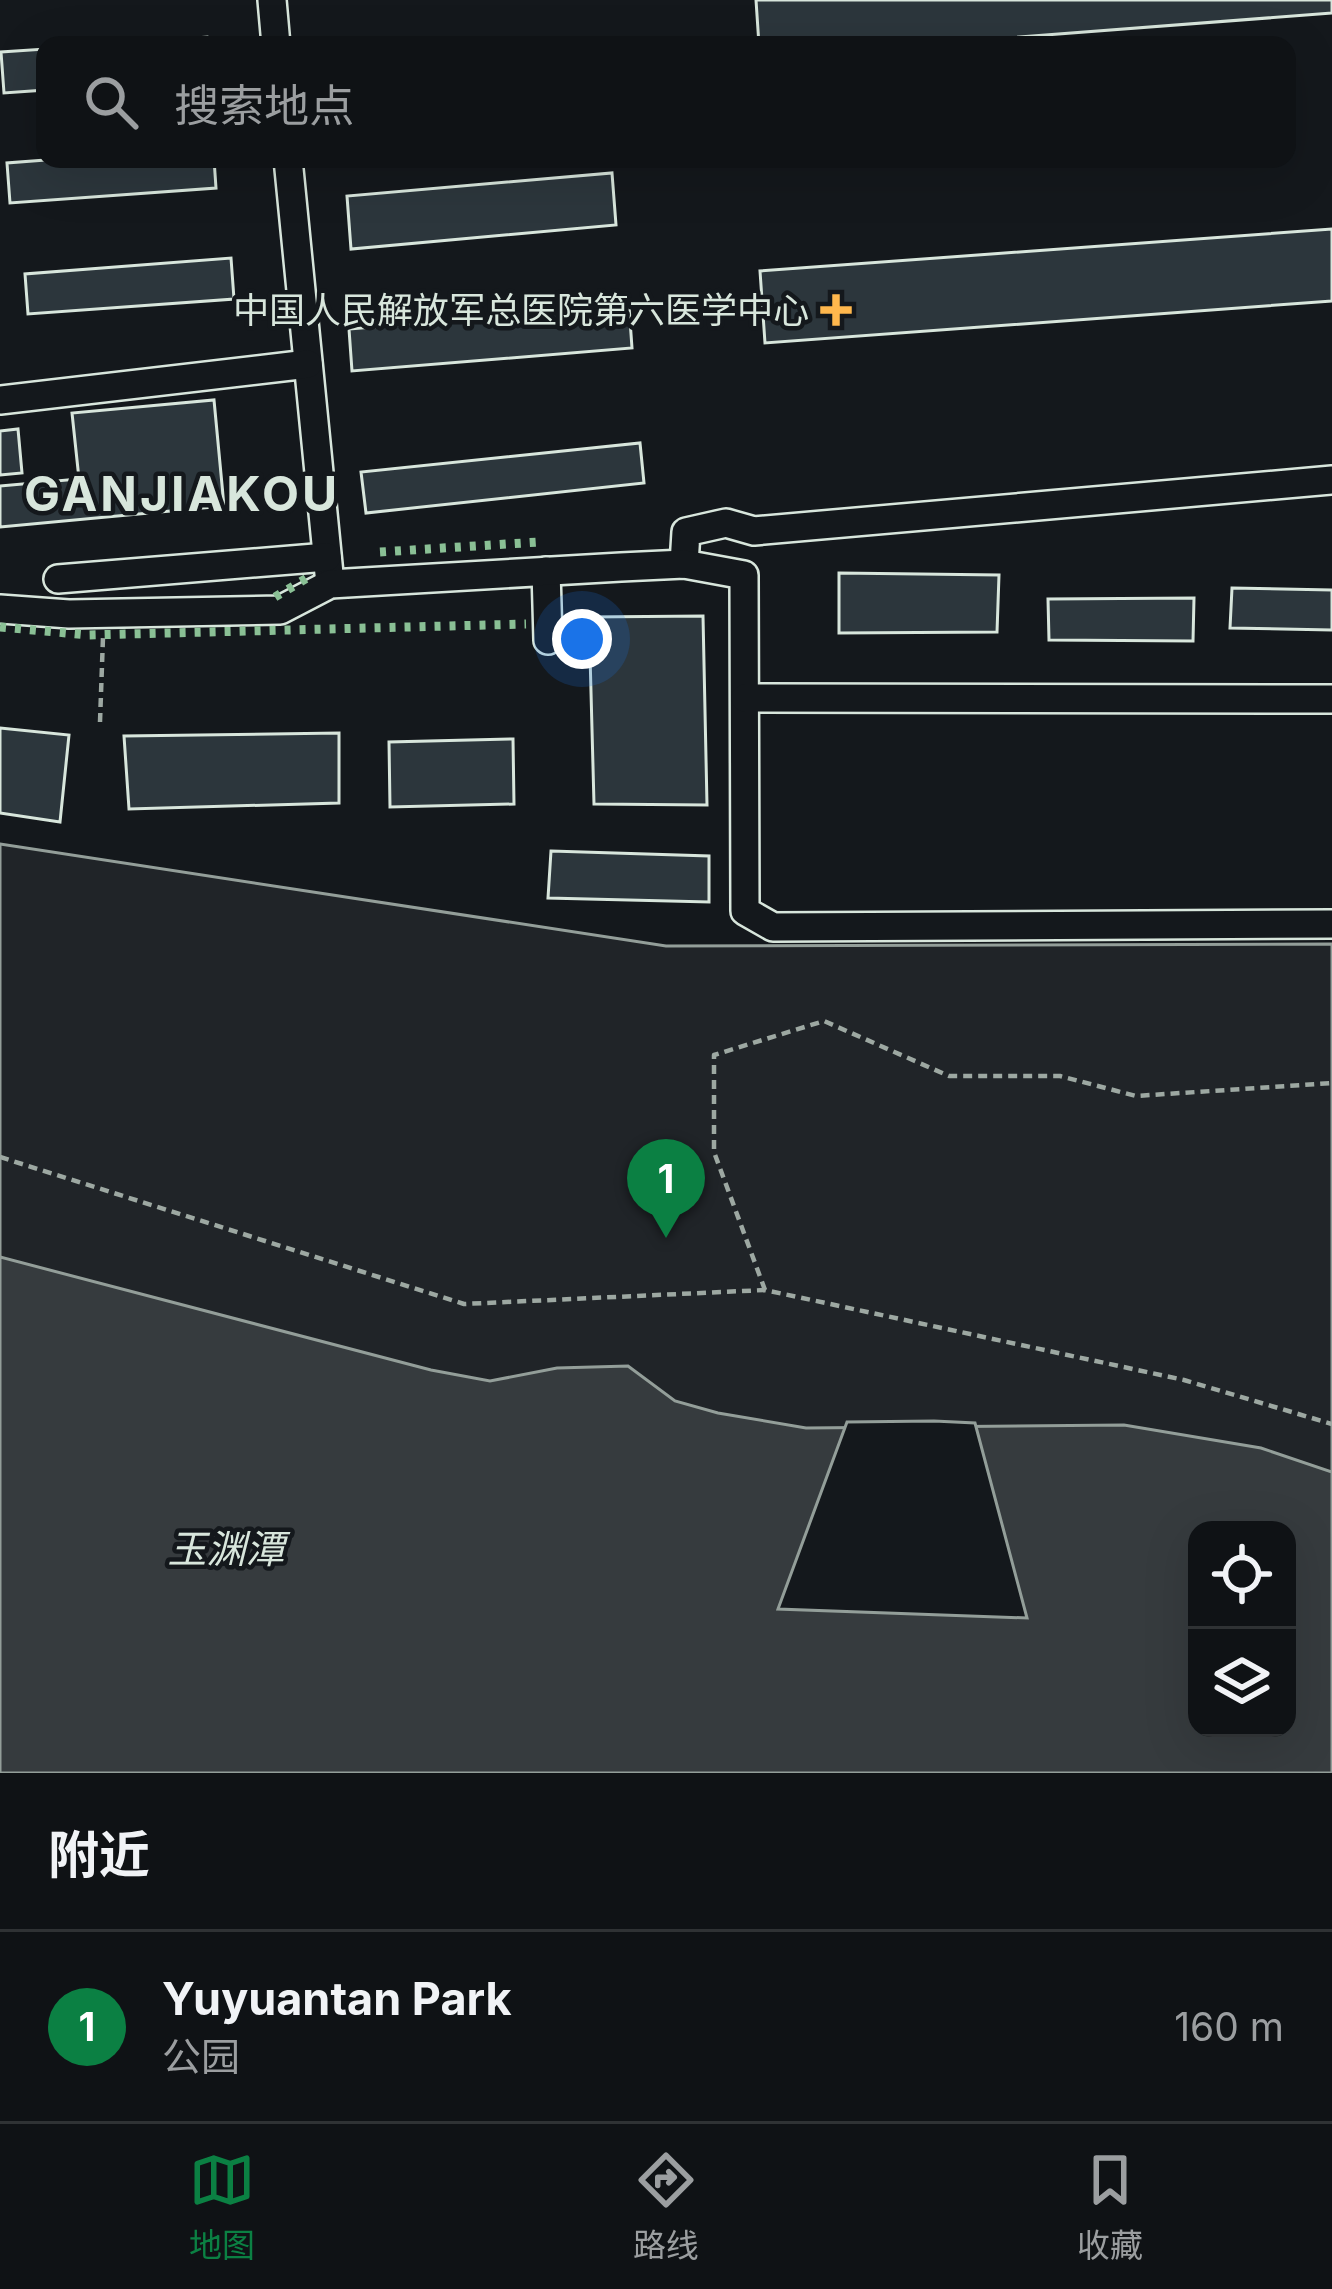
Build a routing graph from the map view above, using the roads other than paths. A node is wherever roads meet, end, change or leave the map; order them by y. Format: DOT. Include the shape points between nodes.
graph roads {
  1 [pos="272,0"];
  2 [pos="275,36"];
  3 [pos="289,168"];
  4 [pos="308,364"];
  5 [pos="0,400"];
  6 [pos="1332,480"];
  7 [pos="684,564"];
  8 [pos="328,571"];
  9 [pos="545,571"];
  10 [pos="58,579"];
  11 [pos="0,609"];
  12 [pos="548,640"];
  13 [pos="746,698"];
  14 [pos="1332,699"];
  15 [pos="1332,924"];
  1 -- 2 [label="street"];
  3 -- 4 [label="street"];
  4 -- 5 [label="street"];
  4 -- 8 [label="street"];
  6 -- 7 [label="street" via="754,532 726,523 686,532"];
  7 -- 9 [label="street"];
  7 -- 13 [label="street" via="745,575"];
  8 -- 9 [label="street"];
  8 -- 10 [label="street"];
  8 -- 11 [label="street" via="280,610"];
  9 -- 12 [label="street"];
  13 -- 14 [label="street"];
  13 -- 15 [label="street" via="745,911 772,927"];
}
